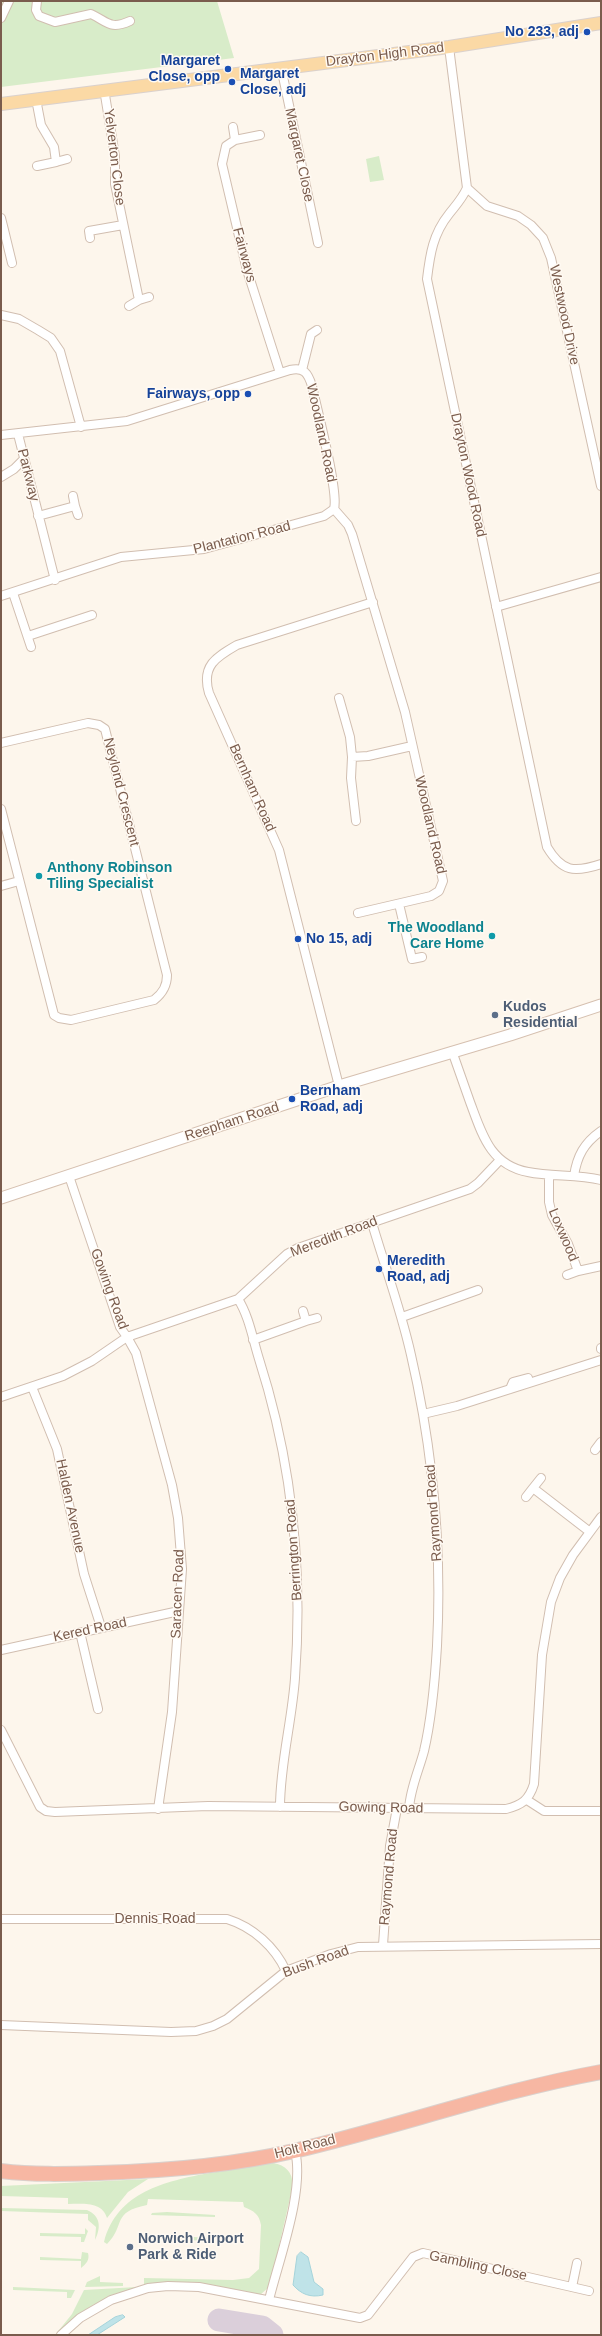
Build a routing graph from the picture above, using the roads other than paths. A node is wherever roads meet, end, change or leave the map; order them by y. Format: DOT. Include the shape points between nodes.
graph roads {
  1 [pos="9,1"];
  2 [pos="37,1"];
  3 [pos="1,18"];
  4 [pos="130,21"];
  5 [pos="601,23"];
  6 [pos="449,47"];
  7 [pos="281,67"];
  8 [pos="104,89"];
  9 [pos="36,99"];
  10 [pos="1,104"];
  11 [pos="233,127"];
  12 [pos="260,135"];
  13 [pos="235,140"];
  14 [pos="67,159"];
  15 [pos="56,162"];
  16 [pos="37,166"];
  17 [pos="467,188"];
  18 [pos="1,218"];
  19 [pos="123,225"];
  20 [pos="2,230"];
  21 [pos="89,231"];
  22 [pos="318,243"];
  23 [pos="12,263"];
  24 [pos="149,297"];
  25 [pos="139,300"];
  26 [pos="129,306"];
  27 [pos="1,315"];
  28 [pos="317,330"];
  29 [pos="302,370"];
  30 [pos="280,373"];
  31 [pos="81,427"];
  32 [pos="18,434"];
  33 [pos="1,435"];
  34 [pos="24,459"];
  35 [pos="1,477"];
  36 [pos="601,486"];
  37 [pos="73,496"];
  38 [pos="75,506"];
  39 [pos="334,509"];
  40 [pos="78,515"];
  41 [pos="38,516"];
  42 [pos="601,577"];
  43 [pos="55,580"];
  44 [pos="14,593"];
  45 [pos="1,596"];
  46 [pos="373,602"];
  47 [pos="496,606"];
  48 [pos="92,615"];
  49 [pos="28,636"];
  50 [pos="31,647"];
  51 [pos="339,698"];
  52 [pos="1,743"];
  53 [pos="412,746"];
  54 [pos="352,757"];
  55 [pos="1,809"];
  56 [pos="356,821"];
  57 [pos="601,864"];
  58 [pos="19,881"];
  59 [pos="1,886"];
  60 [pos="399,904"];
  61 [pos="358,913"];
  62 [pos="422,957"];
  63 [pos="601,1005"];
  64 [pos="452,1050"];
  65 [pos="338,1086"];
  66 [pos="601,1131"];
  67 [pos="500,1160"];
  68 [pos="549,1175"];
  69 [pos="68,1176"];
  70 [pos="574,1176"];
  71 [pos="601,1180"];
  72 [pos="1,1198"];
  73 [pos="372,1222"];
  74 [pos="601,1266"];
  75 [pos="578,1271"];
  76 [pos="567,1275"];
  77 [pos="478,1290"];
  78 [pos="238,1299"];
  79 [pos="303,1310"];
  80 [pos="402,1317"];
  81 [pos="317,1318"];
  82 [pos="306,1321"];
  83 [pos="127,1337"];
  84 [pos="253,1340"];
  85 [pos="601,1360"];
  86 [pos="32,1387"];
  87 [pos="1,1397"];
  88 [pos="423,1414"];
  89 [pos="601,1442"];
  90 [pos="595,1450"];
  91 [pos="541,1478"];
  92 [pos="533,1488"];
  93 [pos="526,1497"];
  94 [pos="601,1517"];
  95 [pos="590,1532"];
  96 [pos="179,1611"];
  97 [pos="101,1627"];
  98 [pos="80,1632"];
  99 [pos="1,1650"];
  100 [pos="98,1709"];
  101 [pos="1,1730"];
  102 [pos="527,1800"];
  103 [pos="280,1807"];
  104 [pos="397,1808"];
  105 [pos="158,1809"];
  106 [pos="409,1809"];
  107 [pos="601,1811"];
  108 [pos="1,1919"];
  109 [pos="601,1944"];
  110 [pos="383,1945"];
  111 [pos="286,1971"];
  112 [pos="1,2025"];
  113 [pos="601,2072"];
  114 [pos="295,2151"];
  115 [pos="1,2171"];
  116 [pos="577,2263"];
  117 [pos="572,2286"];
  118 [pos="589,2291"];
  119 [pos="270,2300"];
  120 [pos="61,2335"];
  1 -- 3 [label="street"];
  2 -- 4 [label="street" via="36,10 39,16 55,22 91,14 114,26"];
  5 -- 6 [label="main road, Drayton High Road"];
  6 -- 7 [label="main road, Drayton High Road"];
  6 -- 17 [label="street"];
  7 -- 8 [label="main road, Drayton High Road" via="212,78"];
  7 -- 22 [label="street, Margaret Close"];
  8 -- 9 [label="main road, Drayton High Road"];
  8 -- 19 [label="street, Yelverton Close" via="115,156 115,184"];
  9 -- 10 [label="main road, Drayton High Road"];
  9 -- 15 [label="street" via="41,126 54,147"];
  11 -- 13 [label="street"];
  12 -- 13 [label="street"];
  13 -- 30 [label="street, Fairways" via="226,146 222,164 247,270"];
  14 -- 15 [label="street"];
  15 -- 16 [label="street"];
  17 -- 36 [label="street, Westwood Drive" via="487,206 518,216 543,238 551,258"];
  17 -- 47 [label="street, Drayton Wood Road" via="460,203 449,214 430,250 427,279"];
  18 -- 20 [label="street"];
  19 -- 21 [label="street, Yelverton Close"];
  19 -- 25 [label="street, Yelverton Close"];
  20 -- 23 [label="street"];
  24 -- 25 [label="street"];
  25 -- 26 [label="street"];
  27 -- 31 [label="street" via="19,319 51,338 60,351"];
  28 -- 29 [label="street" via="311,334"];
  29 -- 30 [label="street, Woodland Road"];
  29 -- 39 [label="street, Woodland Road" via="309,376 312,386 335,496"];
  30 -- 31 [label="street, Woodland Road" via="127,421"];
  31 -- 32 [label="street, Woodland Road"];
  32 -- 33 [label="street, Woodland Road"];
  32 -- 34 [label="street, Parkway"];
  34 -- 35 [label="street"];
  34 -- 41 [label="street, Parkway"];
  37 -- 38 [label="street"];
  38 -- 40 [label="street"];
  38 -- 41 [label="street, Parkway"];
  39 -- 43 [label="street, Plantation Road" via="324,516 204,549 121,557"];
  39 -- 46 [label="street, Woodland Road" via="348,525 352,534"];
  41 -- 43 [label="street, Parkway"];
  42 -- 47 [label="street"];
  43 -- 44 [label="street, Plantation Road"];
  44 -- 45 [label="street, Plantation Road"];
  44 -- 49 [label="street"];
  46 -- 53 [label="street, Woodland Road" via="405,712"];
  46 -- 65 [label="street, Bernham Road" via="237,645 222,654 209,667 205,680 279,850"];
  47 -- 57 [label="street, Drayton Wood Road" via="547,847 556,863 574,869"];
  48 -- 49 [label="street"];
  49 -- 50 [label="street"];
  51 -- 54 [label="street" via="350,737"];
  52 -- 58 [label="street, Neylond Crescent" via="88,723 99,725 105,730 167,975 167,984 159,996 154,1000 71,1020 54,1015"];
  53 -- 54 [label="street"];
  53 -- 60 [label="street, Woodland Road" via="443,880 439,891 431,896"];
  54 -- 56 [label="street" via="351,778"];
  55 -- 58 [label="street, Neylond Crescent"];
  58 -- 59 [label="street"];
  60 -- 61 [label="street, Woodland Road"];
  60 -- 62 [label="street" via="412,959"];
  63 -- 64 [label="street, Reepham Road" via="510,1035"];
  64 -- 65 [label="street, Reepham Road"];
  64 -- 67 [label="street" via="480,1132 487,1146"];
  65 -- 69 [label="street, Reepham Road"];
  66 -- 70 [label="street" via="591,1138 580,1152"];
  67 -- 68 [label="street" via="510,1167 526,1172"];
  67 -- 73 [label="street, Meredith Road" via="470,1189"];
  68 -- 70 [label="street"];
  68 -- 75 [label="street, Loxwood" via="549,1202 552,1215 568,1244"];
  69 -- 72 [label="street, Reepham Road"];
  69 -- 83 [label="street, Gowing Road" via="120,1326"];
  70 -- 71 [label="street"];
  73 -- 78 [label="street, Meredith Road" via="292,1251"];
  73 -- 80 [label="street, Raymond Road"];
  74 -- 75 [label="street, Loxwood"];
  75 -- 76 [label="street, Loxwood"];
  77 -- 80 [label="street"];
  78 -- 83 [label="street, Meredith Road"];
  78 -- 84 [label="street, Berrington Road"];
  79 -- 82 [label="street"];
  80 -- 88 [label="street, Raymond Road"];
  81 -- 82 [label="street"];
  82 -- 84 [label="street"];
  83 -- 86 [label="street, Gowing Road" via="69,1373"];
  83 -- 96 [label="street, Saracen Road" via="136,1353 172,1485 178,1518 182,1569"];
  84 -- 103 [label="street, Berrington Road" via="274,1407 284,1456 292,1507 297,1569 299,1613 295,1680 280,1785"];
  85 -- 88 [label="street" via="543,1379 536,1376 513,1382 510,1389"];
  86 -- 87 [label="street, Gowing Road"];
  86 -- 97 [label="street, Halden Avenue" via="57,1449 84,1574"];
  88 -- 106 [label="street, Raymond Road" via="433,1489 437,1647 424,1750 409,1799"];
  89 -- 90 [label="street"];
  91 -- 92 [label="street"];
  92 -- 93 [label="street"];
  92 -- 95 [label="street"];
  94 -- 95 [label="street"];
  95 -- 102 [label="street" via="572,1555 560,1578 546,1625 534,1784"];
  96 -- 97 [label="street, Kered Road"];
  96 -- 105 [label="street, Saracen Road" via="172,1712"];
  97 -- 98 [label="street, Kered Road"];
  98 -- 99 [label="street, Kered Road"];
  98 -- 100 [label="street"];
  101 -- 105 [label="street, Gowing Road" via="40,1807 46,1811"];
  102 -- 106 [label="street, Gowing Road" via="522,1805 506,1809"];
  102 -- 107 [label="street" via="544,1811"];
  103 -- 104 [label="street, Gowing Road"];
  103 -- 105 [label="street, Gowing Road" via="208,1806"];
  104 -- 106 [label="street, Gowing Road"];
  104 -- 110 [label="street, Raymond Road" via="390,1846"];
  108 -- 111 [label="street, Dennis Road" via="227,1919 239,1923 264,1941 281,1960"];
  109 -- 110 [label="street, Bush Road"];
  110 -- 111 [label="street, Bush Road" via="352,1949"];
  111 -- 112 [label="street, Bush Road" via="227,2018 196,2031"];
  113 -- 114 [label="highway, Holt Road" via="506,2093"];
  114 -- 115 [label="highway, Holt Road" via="243,2162 144,2172 60,2174"];
  114 -- 119 [label="street" via="299,2165 298,2185"];
  116 -- 117 [label="street"];
  117 -- 118 [label="street, Gambling Close"];
  117 -- 119 [label="street, Gambling Close" via="423,2253 413,2258 368,2315 360,2318"];
  119 -- 120 [label="street, Gambling Close" via="199,2287 148,2288 111,2300 80,2318"];
}
